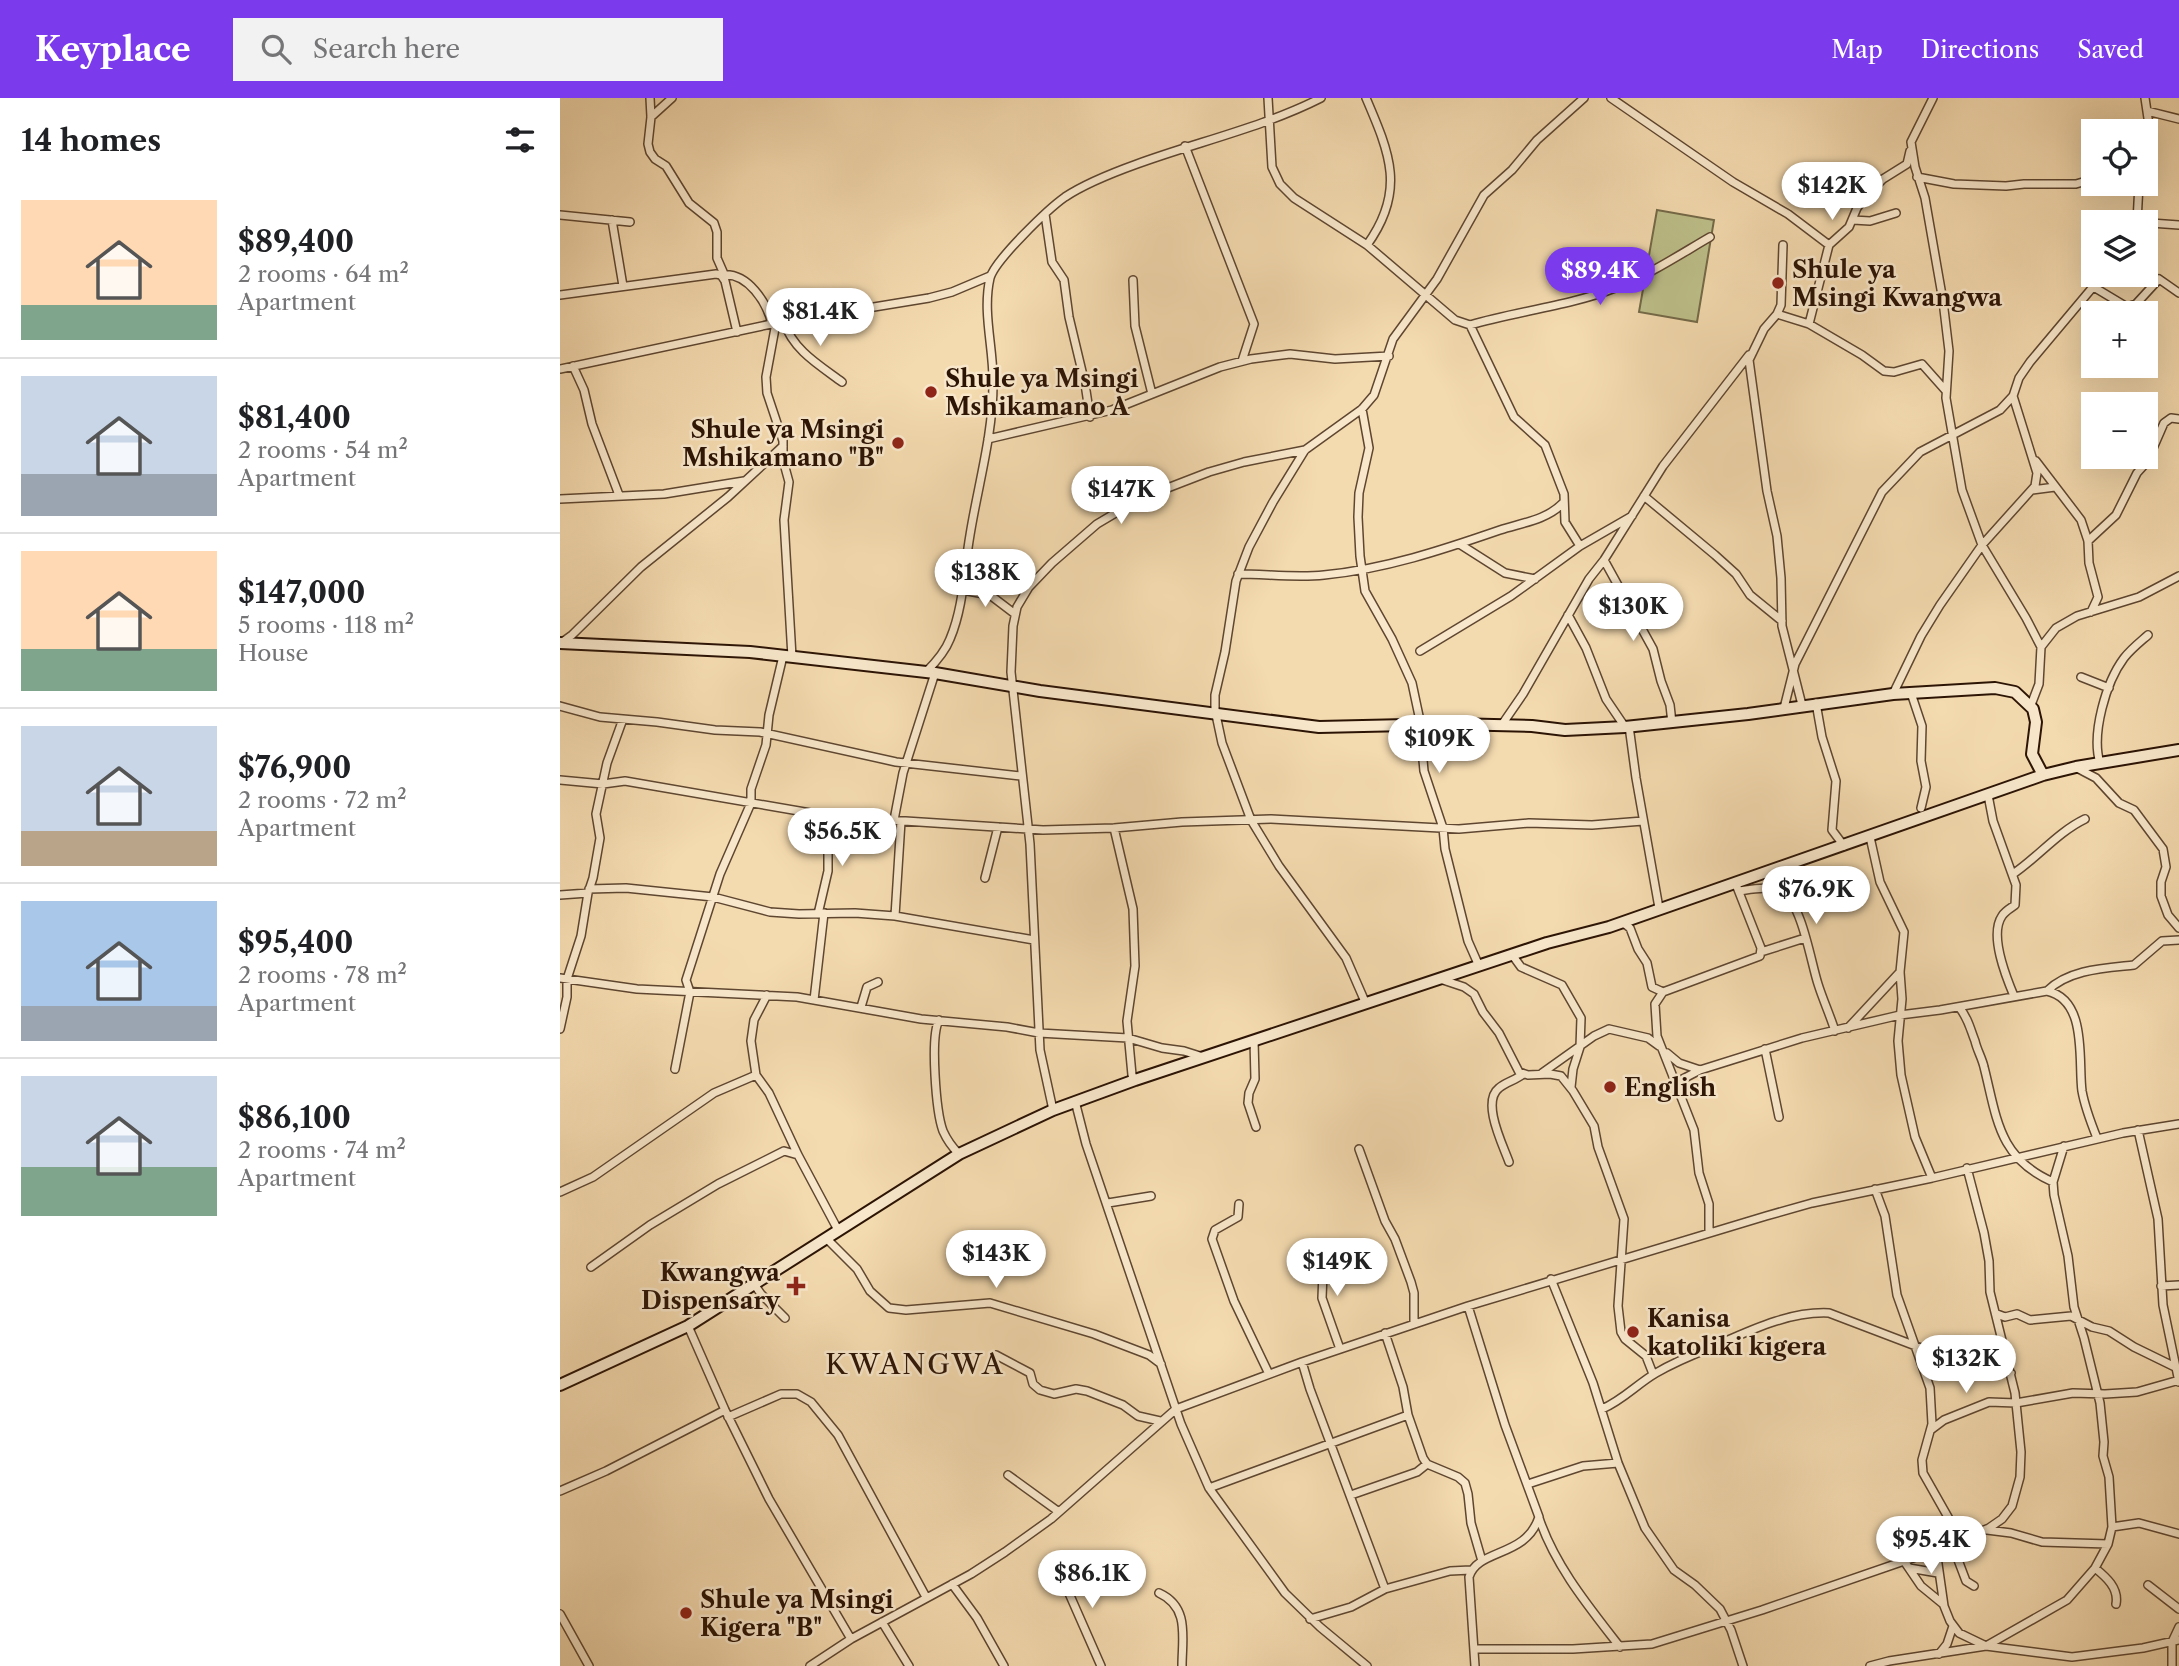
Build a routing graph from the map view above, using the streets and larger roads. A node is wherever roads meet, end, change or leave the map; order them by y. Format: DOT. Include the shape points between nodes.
graph roads {
  1 [pos="650,98"];
  2 [pos="672,98"];
  3 [pos="1268,98"];
  4 [pos="1321,98"];
  5 [pos="1366,98"];
  6 [pos="1584,98"];
  7 [pos="1611,98"];
  8 [pos="1933,98"];
  9 [pos="2145,98"];
  10 [pos="2147,111"];
  11 [pos="651,117"];
  12 [pos="1269,119"];
  13 [pos="2148,119"];
  14 [pos="2179,119"];
  15 [pos="1185,146"];
  16 [pos="1912,147"];
  17 [pos="1917,177"];
  18 [pos="2081,183"];
  19 [pos="1896,213"];
  20 [pos="1045,214"];
  21 [pos="560,215"];
  22 [pos="612,220"];
  23 [pos="1853,220"];
  24 [pos="630,222"];
  25 [pos="2158,224"];
  26 [pos="2179,225"];
  27 [pos="1710,237"];
  28 [pos="1367,244"];
  29 [pos="1783,245"];
  30 [pos="1829,245"];
  31 [pos="722,275"];
  32 [pos="990,276"];
  33 [pos="1133,280"];
  34 [pos="2158,280"];
  35 [pos="623,286"];
  36 [pos="2091,287"];
  37 [pos="2094,287"];
  38 [pos="2152,287"];
  39 [pos="2179,293"];
  40 [pos="560,295"];
  41 [pos="1426,296"];
  42 [pos="1777,314"];
  43 [pos="778,323"];
  44 [pos="1809,324"];
  45 [pos="1470,325"];
  46 [pos="737,332"];
  47 [pos="1751,353"];
  48 [pos="1389,356"];
  49 [pos="1242,361"];
  50 [pos="573,366"];
  51 [pos="560,369"];
  52 [pos="842,382"];
  53 [pos="1945,391"];
  54 [pos="1152,394"];
  55 [pos="2013,396"];
  56 [pos="1362,409"];
  57 [pos="1090,417"];
  58 [pos="2179,419"];
  59 [pos="1952,437"];
  60 [pos="988,439"];
  61 [pos="783,446"];
  62 [pos="1305,450"];
  63 [pos="2033,457"];
  64 [pos="745,481"];
  65 [pos="2055,487"];
  66 [pos="2032,490"];
  67 [pos="619,495"];
  68 [pos="1644,496"];
  69 [pos="560,499"];
  70 [pos="1563,503"];
  71 [pos="1634,514"];
  72 [pos="2088,541"];
  73 [pos="1461,545"];
  74 [pos="1982,545"];
  75 [pos="1580,546"];
  76 [pos="1604,560"];
  77 [pos="1362,570"];
  78 [pos="1238,574"];
  79 [pos="2179,576"];
  80 [pos="1535,579"];
  81 [pos="962,590"];
  82 [pos="2098,598"];
  83 [pos="2103,608"];
  84 [pos="2091,612"];
  85 [pos="1015,614"];
  86 [pos="1568,615"];
  87 [pos="1782,621"];
  88 [pos="2148,635"];
  89 [pos="560,643"];
  90 [pos="2041,647"];
  91 [pos="1420,651"];
  92 [pos="788,656"];
  93 [pos="1793,670"];
  94 [pos="930,673"];
  95 [pos="2081,677"];
  96 [pos="1014,687"];
  97 [pos="2109,688"];
  98 [pos="1911,693"];
  99 [pos="1894,694"];
  100 [pos="1816,704"];
  101 [pos="1802,705"];
  102 [pos="2031,705"];
  103 [pos="560,706"];
  104 [pos="1784,708"];
  105 [pos="1216,714"];
  106 [pos="623,719"];
  107 [pos="1672,723"];
  108 [pos="1419,725"];
  109 [pos="1500,726"];
  110 [pos="1627,727"];
  111 [pos="768,733"];
  112 [pos="2179,750"];
  113 [pos="906,763"];
  114 [pos="2100,763"];
  115 [pos="2076,767"];
  116 [pos="2043,775"];
  117 [pos="1021,776"];
  118 [pos="560,780"];
  119 [pos="603,784"];
  120 [pos="1988,795"];
  121 [pos="751,803"];
  122 [pos="1921,808"];
  123 [pos="828,816"];
  124 [pos="2085,819"];
  125 [pos="1251,820"];
  126 [pos="898,821"];
  127 [pos="1643,821"];
  128 [pos="998,827"];
  129 [pos="1114,828"];
  130 [pos="1443,828"];
  131 [pos="1028,829"];
  132 [pos="1870,837"];
  133 [pos="1844,846"];
  134 [pos="2013,874"];
  135 [pos="985,878"];
  136 [pos="1737,886"];
  137 [pos="588,891"];
  138 [pos="560,895"];
  139 [pos="713,897"];
  140 [pos="1659,908"];
  141 [pos="821,913"];
  142 [pos="895,916"];
  143 [pos="1622,922"];
  144 [pos="2179,928"];
  145 [pos="1805,938"];
  146 [pos="1034,940"];
  147 [pos="2179,940"];
  148 [pos="1761,952"];
  149 [pos="1513,956"];
  150 [pos="1479,966"];
  151 [pos="1900,972"];
  152 [pos="564,978"];
  153 [pos="1439,979"];
  154 [pos="878,982"];
  155 [pos="2047,991"];
  156 [pos="690,992"];
  157 [pos="1663,992"];
  158 [pos="767,995"];
  159 [pos="2014,996"];
  160 [pos="814,1000"];
  161 [pos="1366,1004"];
  162 [pos="861,1007"];
  163 [pos="1959,1007"];
  164 [pos="1900,1015"];
  165 [pos="939,1020"];
  166 [pos="1848,1028"];
  167 [pos="560,1029"];
  168 [pos="1835,1031"];
  169 [pos="1039,1033"];
  170 [pos="1128,1038"];
  171 [pos="1254,1040"];
  172 [pos="1580,1047"];
  173 [pos="1765,1049"];
  174 [pos="1662,1051"];
  175 [pos="1204,1057"];
  176 [pos="675,1069"];
  177 [pos="1700,1070"];
  178 [pos="1523,1074"];
  179 [pos="1541,1074"];
  180 [pos="756,1075"];
  181 [pos="1135,1080"];
  182 [pos="1675,1083"];
  183 [pos="1571,1087"];
  184 [pos="1076,1101"];
  185 [pos="1053,1110"];
  186 [pos="1779,1116"];
  187 [pos="2179,1124"];
  188 [pos="1256,1127"];
  189 [pos="2138,1130"];
  190 [pos="2097,1138"];
  191 [pos="2064,1146"];
  192 [pos="1359,1149"];
  193 [pos="959,1154"];
  194 [pos="798,1155"];
  195 [pos="2015,1157"];
  196 [pos="1510,1162"];
  197 [pos="1967,1168"];
  198 [pos="1931,1178"];
  199 [pos="2053,1182"];
  200 [pos="1875,1189"];
  201 [pos="560,1192"];
  202 [pos="1151,1196"];
  203 [pos="1108,1203"];
  204 [pos="1239,1204"];
  205 [pos="838,1230"];
  206 [pos="1709,1232"];
  207 [pos="826,1238"];
  208 [pos="1316,1249"];
  209 [pos="1621,1259"];
  210 [pos="592,1267"];
  211 [pos="1551,1279"];
  212 [pos="754,1284"];
  213 [pos="2179,1285"];
  214 [pos="2161,1286"];
  215 [pos="1468,1306"];
  216 [pos="1997,1314"];
  217 [pos="785,1318"];
  218 [pos="2077,1319"];
  219 [pos="1414,1324"];
  220 [pos="688,1326"];
  221 [pos="1385,1333"];
  222 [pos="1914,1345"];
  223 [pos="1340,1349"];
  224 [pos="996,1355"];
  225 [pos="1302,1362"];
  226 [pos="1162,1364"];
  227 [pos="2175,1367"];
  228 [pos="2011,1373"];
  229 [pos="1269,1374"];
  230 [pos="1653,1374"];
  231 [pos="2179,1381"];
  232 [pos="560,1385"];
  233 [pos="2098,1394"];
  234 [pos="2016,1403"];
  235 [pos="1176,1409"];
  236 [pos="1602,1409"];
  237 [pos="726,1414"];
  238 [pos="1408,1415"];
  239 [pos="1160,1421"];
  240 [pos="1932,1429"];
  241 [pos="1330,1443"];
  242 [pos="1618,1463"];
  243 [pos="1427,1464"];
  244 [pos="1008,1475"];
  245 [pos="1528,1484"];
  246 [pos="1209,1488"];
  247 [pos="560,1491"];
  248 [pos="1351,1496"];
  249 [pos="1059,1512"];
  250 [pos="1539,1517"];
  251 [pos="2112,1527"];
  252 [pos="1987,1530"];
  253 [pos="2179,1534"];
  254 [pos="1961,1540"];
  255 [pos="1952,1544"];
  256 [pos="2108,1544"];
  257 [pos="1936,1550"];
  258 [pos="1482,1561"];
  259 [pos="1906,1564"];
  260 [pos="1057,1566"];
  261 [pos="2095,1568"];
  262 [pos="1471,1570"];
  263 [pos="1938,1573"];
  264 [pos="952,1584"];
  265 [pos="2148,1585"];
  266 [pos="1974,1586"];
  267 [pos="1385,1589"];
  268 [pos="1159,1592"];
  269 [pos="926,1597"];
  270 [pos="1944,1604"];
  271 [pos="2116,1604"];
  272 [pos="2179,1609"];
  273 [pos="560,1615"];
  274 [pos="1310,1619"];
  275 [pos="882,1622"];
  276 [pos="1728,1622"];
  277 [pos="1953,1626"];
  278 [pos="2179,1626"];
  279 [pos="851,1639"];
  280 [pos="2176,1641"];
  281 [pos="1986,1646"];
  282 [pos="1620,1647"];
  283 [pos="1475,1649"];
  284 [pos="1938,1655"];
  285 [pos="589,1666"];
  286 [pos="810,1666"];
  287 [pos="909,1666"];
  288 [pos="1004,1666"];
  289 [pos="1101,1666"];
  290 [pos="1182,1666"];
  291 [pos="1367,1666"];
  292 [pos="1475,1666"];
  293 [pos="1743,1666"];
  294 [pos="1870,1666"];
  295 [pos="2172,1666"];
  1 -- 11 [label="street"];
  2 -- 11 [label="street"];
  3 -- 12 [label="street"];
  4 -- 12 [label="street"];
  5 -- 28 [label="street" via="1392,186 1383,221"];
  6 -- 41 [label="street" via="1484,195"];
  7 -- 30 [label="street"];
  8 -- 16 [label="street" via="1912,137"];
  9 -- 10 [label="street"];
  10 -- 13 [label="street"];
  10 -- 14 [label="street"];
  11 -- 31 [label="street" via="651,156 666,166 689,203 714,223"];
  12 -- 15 [label="street"];
  12 -- 28 [label="street" via="1272,167 1280,184 1294,198"];
  15 -- 20 [label="street" via="1106,176"];
  15 -- 49 [label="street" via="1254,324"];
  16 -- 17 [label="street"];
  16 -- 23 [label="street" via="1907,164 1866,196"];
  17 -- 18 [label="street" via="2006,186"];
  17 -- 53 [label="street" via="1925,198 1943,301 1949,351"];
  19 -- 23 [label="street" via="1870,221"];
  20 -- 32 [label="street"];
  20 -- 57 [label="street" via="1052,262 1064,280"];
  21 -- 22 [label="street"];
  22 -- 24 [label="street"];
  22 -- 35 [label="street"];
  23 -- 30 [label="street"];
  25 -- 26 [label="street"];
  27 -- 45 [label="street" via="1614,288"];
  28 -- 41 [label="street"];
  29 -- 42 [label="street" via="1782,297"];
  30 -- 44 [label="street"];
  31 -- 35 [label="street"];
  31 -- 43 [label="street" via="736,276 757,292"];
  31 -- 46 [label="street"];
  32 -- 43 [label="street" via="929,298"];
  32 -- 60 [label="street" via="993,383"];
  33 -- 54 [label="street" via="1135,326"];
  34 -- 39 [label="street"];
  35 -- 40 [label="street"];
  36 -- 55 [label="street" via="2019,378"];
  37 -- 38 [label="street" via="2127,307"];
  41 -- 45 [label="street" via="1455,320"];
  41 -- 48 [label="street" via="1393,339"];
  42 -- 44 [label="street"];
  42 -- 47 [label="street"];
  43 -- 46 [label="street"];
  43 -- 52 [label="street" via="799,348"];
  43 -- 61 [label="street" via="766,377"];
  44 -- 53 [label="street" via="1884,372 1922,364"];
  45 -- 70 [label="street" via="1514,417 1545,445"];
  46 -- 50 [label="street"];
  47 -- 68 [label="street"];
  47 -- 87 [label="street" via="1767,491 1777,536"];
  48 -- 49 [label="street" via="1335,359 1290,354"];
  48 -- 56 [label="street" via="1374,395"];
  49 -- 54 [label="street"];
  50 -- 51 [label="street"];
  50 -- 67 [label="street"];
  53 -- 59 [label="street"];
  54 -- 57 [label="street"];
  55 -- 59 [label="street" via="2000,410"];
  55 -- 63 [label="street"];
  56 -- 62 [label="street"];
  56 -- 77 [label="street" via="1369,448 1359,493"];
  57 -- 60 [label="street"];
  58 -- 72 [label="street" via="2164,423 2116,515"];
  59 -- 74 [label="street" via="1962,490"];
  59 -- 93 [label="street" via="1916,456 1882,492"];
  60 -- 81 [label="street"];
  61 -- 64 [label="street"];
  61 -- 92 [label="street" via="789,482 784,520"];
  62 -- 78 [label="street"];
  62 -- 85 [label="street" via="1209,471 1124,508 1097,524 1052,564 1029,587"];
  63 -- 65 [label="street"];
  63 -- 66 [label="street" via="2037,472"];
  64 -- 67 [label="street" via="664,494"];
  64 -- 89 [label="street" via="641,567"];
  65 -- 66 [label="street"];
  65 -- 72 [label="street" via="2078,515"];
  66 -- 74 [label="street"];
  67 -- 69 [label="street"];
  68 -- 71 [label="street"];
  68 -- 87 [label="street" via="1736,573 1750,595"];
  70 -- 73 [label="street" via="1538,518"];
  70 -- 75 [label="street" via="1566,522"];
  71 -- 75 [label="street"];
  71 -- 76 [label="street"];
  72 -- 82 [label="street"];
  73 -- 77 [label="street"];
  73 -- 80 [label="street" via="1505,573"];
  74 -- 90 [label="street"];
  74 -- 99 [label="street" via="1921,636"];
  75 -- 80 [label="street"];
  76 -- 86 [label="street"];
  76 -- 107 [label="street" via="1653,649"];
  77 -- 78 [label="street" via="1307,576"];
  77 -- 108 [label="street" via="1367,596 1411,681"];
  78 -- 105 [label="street" via="1215,695"];
  79 -- 83 [label="street" via="2139,597"];
  80 -- 91 [label="street"];
  81 -- 85 [label="street" via="990,595"];
  81 -- 94 [label="street" via="951,636"];
  82 -- 83 [label="street"];
  82 -- 84 [label="street"];
  83 -- 84 [label="street"];
  84 -- 90 [label="street" via="2056,628"];
  85 -- 96 [label="street"];
  86 -- 109 [label="street"];
  86 -- 110 [label="street" via="1606,699"];
  87 -- 93 [label="street"];
  88 -- 97 [label="street" via="2124,658"];
  89 -- 92 [label="street"];
  90 -- 102 [label="street" via="2039,684"];
  92 -- 94 [label="street"];
  92 -- 111 [label="street"];
  93 -- 101 [label="street"];
  93 -- 104 [label="street"];
  94 -- 96 [label="street"];
  94 -- 113 [label="street"];
  95 -- 97 [label="street"];
  96 -- 105 [label="street"];
  96 -- 117 [label="street"];
  97 -- 114 [label="street" via="2099,724"];
  98 -- 99 [label="street"];
  98 -- 102 [label="street" via="1995,688 2015,692"];
  98 -- 122 [label="street" via="1922,726 1926,787"];
  99 -- 100 [label="street"];
  100 -- 101 [label="street"];
  100 -- 133 [label="street" via="1836,781 1832,830"];
  101 -- 104 [label="street"];
  102 -- 116 [label="street" via="2036,722 2032,754"];
  103 -- 106 [label="street" via="600,718"];
  104 -- 107 [label="street"];
  105 -- 108 [label="street" via="1319,727"];
  105 -- 125 [label="street"];
  106 -- 111 [label="street"];
  106 -- 119 [label="street"];
  107 -- 110 [label="street"];
  108 -- 109 [label="street"];
  108 -- 130 [label="street" via="1424,771"];
  109 -- 110 [label="street"];
  110 -- 127 [label="street"];
  111 -- 113 [label="street"];
  111 -- 121 [label="street"];
  112 -- 114 [label="street"];
  113 -- 117 [label="street"];
  113 -- 126 [label="street"];
  114 -- 115 [label="street"];
  115 -- 116 [label="street"];
  115 -- 144 [label="street" via="2134,810 2163,849 2166,864 2161,896"];
  116 -- 120 [label="street"];
  117 -- 131 [label="street"];
  118 -- 119 [label="street"];
  119 -- 121 [label="street" via="625,781"];
  119 -- 137 [label="street" via="596,814 600,838"];
  120 -- 132 [label="street"];
  120 -- 134 [label="street"];
  121 -- 123 [label="street"];
  121 -- 139 [label="street"];
  123 -- 126 [label="street"];
  123 -- 141 [label="street" via="828,871"];
  124 -- 134 [label="street"];
  125 -- 129 [label="street"];
  125 -- 130 [label="street"];
  125 -- 161 [label="street" via="1346,958"];
  126 -- 128 [label="street"];
  126 -- 142 [label="street"];
  127 -- 130 [label="street"];
  127 -- 140 [label="street"];
  128 -- 131 [label="street"];
  128 -- 135 [label="street"];
  129 -- 131 [label="street"];
  129 -- 170 [label="street" via="1133,909 1135,966"];
  130 -- 150 [label="street" via="1444,849"];
  131 -- 146 [label="street"];
  132 -- 133 [label="street"];
  132 -- 151 [label="street" via="1880,882 1904,932"];
  133 -- 136 [label="street"];
  134 -- 159 [label="street" via="2016,903 2002,916 1997,937"];
  136 -- 140 [label="street"];
  136 -- 145 [label="street" via="1783,892 1796,909"];
  136 -- 148 [label="street"];
  137 -- 138 [label="street"];
  137 -- 139 [label="street" via="626,888"];
  137 -- 152 [label="street" via="581,936"];
  139 -- 141 [label="street" via="769,912"];
  139 -- 156 [label="street" via="685,979"];
  140 -- 143 [label="street"];
  141 -- 142 [label="street"];
  141 -- 160 [label="street"];
  142 -- 146 [label="street"];
  143 -- 149 [label="street"];
  143 -- 157 [label="street" via="1630,928 1647,963 1652,987"];
  145 -- 148 [label="street"];
  145 -- 168 [label="street"];
  146 -- 169 [label="street"];
  147 -- 155 [label="street" via="2162,941 2134,965 2099,969 2059,981"];
  148 -- 157 [label="street" via="1756,958"];
  149 -- 150 [label="street"];
  149 -- 172 [label="street" via="1521,967 1565,987 1582,1020"];
  150 -- 153 [label="street"];
  151 -- 164 [label="street"];
  151 -- 166 [label="street"];
  152 -- 156 [label="street"];
  152 -- 167 [label="street" via="567,997"];
  153 -- 161 [label="street"];
  153 -- 178 [label="street" via="1474,994"];
  154 -- 162 [label="street" via="867,987"];
  155 -- 159 [label="street"];
  155 -- 190 [label="street" via="2066,1003 2079,1031 2083,1095"];
  156 -- 158 [label="street"];
  156 -- 176 [label="street"];
  157 -- 174 [label="street" via="1655,1004"];
  158 -- 160 [label="street"];
  158 -- 180 [label="street" via="754,1020 751,1041"];
  159 -- 163 [label="street"];
  160 -- 162 [label="street"];
  161 -- 171 [label="street"];
  162 -- 165 [label="street"];
  163 -- 164 [label="street"];
  163 -- 195 [label="street" via="1969,1020 1989,1096"];
  164 -- 166 [label="street"];
  164 -- 198 [label="street" via="1901,1075 1915,1137"];
  165 -- 169 [label="street"];
  165 -- 193 [label="street" via="934,1034 938,1111 942,1129"];
  166 -- 168 [label="street"];
  168 -- 173 [label="street"];
  169 -- 170 [label="street"];
  169 -- 185 [label="street"];
  170 -- 175 [label="street"];
  170 -- 181 [label="street"];
  171 -- 175 [label="street"];
  171 -- 188 [label="street" via="1255,1079 1248,1102"];
  172 -- 174 [label="street" via="1612,1028 1648,1038"];
  172 -- 179 [label="street"];
  172 -- 183 [label="street"];
  173 -- 177 [label="street"];
  173 -- 186 [label="street"];
  174 -- 177 [label="street"];
  174 -- 182 [label="street"];
  175 -- 181 [label="street"];
  177 -- 182 [label="street"];
  178 -- 179 [label="street"];
  178 -- 196 [label="street" via="1497,1089 1492,1099 1495,1124"];
  179 -- 183 [label="street" via="1559,1075"];
  180 -- 194 [label="street"];
  180 -- 201 [label="street" via="714,1093 593,1177"];
  181 -- 184 [label="street"];
  182 -- 206 [label="street" via="1694,1130 1699,1173 1709,1204"];
  183 -- 209 [label="street" via="1594,1126 1624,1219"];
  184 -- 185 [label="street"];
  184 -- 203 [label="street"];
  185 -- 193 [label="street"];
  187 -- 189 [label="street"];
  189 -- 190 [label="street"];
  189 -- 214 [label="street" via="2158,1219"];
  190 -- 191 [label="street"];
  191 -- 195 [label="street"];
  191 -- 199 [label="street"];
  192 -- 219 [label="street" via="1411,1282"];
  193 -- 205 [label="street"];
  194 -- 205 [label="street"];
  194 -- 210 [label="street" via="784,1151 718,1184"];
  195 -- 197 [label="street"];
  195 -- 199 [label="street"];
  197 -- 198 [label="street"];
  197 -- 216 [label="street" via="1984,1233"];
  198 -- 200 [label="street"];
  199 -- 218 [label="street"];
  200 -- 206 [label="street"];
  200 -- 222 [label="street" via="1885,1216 1897,1295"];
  202 -- 203 [label="street"];
  203 -- 226 [label="street"];
  204 -- 229 [label="street" via="1238,1217 1215,1230 1212,1239 1234,1301"];
  205 -- 207 [label="street"];
  206 -- 209 [label="street"];
  207 -- 212 [label="street"];
  207 -- 226 [label="street" via="889,1308 988,1303 1094,1334"];
  208 -- 223 [label="street" via="1315,1261 1324,1276 1322,1298"];
  209 -- 211 [label="street"];
  209 -- 230 [label="street" via="1620,1332 1646,1356"];
  211 -- 215 [label="street"];
  211 -- 236 [label="street"];
  212 -- 217 [label="street"];
  212 -- 220 [label="street"];
  213 -- 214 [label="street"];
  214 -- 227 [label="street"];
  215 -- 219 [label="street"];
  215 -- 245 [label="street"];
  216 -- 218 [label="street" via="2017,1314 2030,1320"];
  216 -- 228 [label="street"];
  218 -- 227 [label="street" via="2112,1332"];
  218 -- 233 [label="street"];
  219 -- 221 [label="street"];
  220 -- 232 [label="street"];
  220 -- 237 [label="street"];
  221 -- 223 [label="street"];
  221 -- 238 [label="street"];
  222 -- 228 [label="street"];
  222 -- 230 [label="street" via="1829,1313 1803,1315 1765,1325"];
  222 -- 240 [label="street" via="1928,1381"];
  223 -- 225 [label="street"];
  224 -- 239 [label="street" via="1030,1373 1041,1390 1054,1394 1087,1391 1138,1416"];
  225 -- 229 [label="street"];
  225 -- 241 [label="street"];
  226 -- 235 [label="street"];
  227 -- 231 [label="street"];
  228 -- 234 [label="street"];
  229 -- 235 [label="street"];
  230 -- 236 [label="street"];
  231 -- 233 [label="street" via="2137,1392"];
  233 -- 234 [label="street" via="2073,1393"];
  233 -- 251 [label="street"];
  234 -- 240 [label="street" via="1983,1403"];
  234 -- 252 [label="street" via="2021,1463 2015,1497 2007,1514"];
  235 -- 239 [label="street"];
  235 -- 246 [label="street"];
  236 -- 242 [label="street"];
  237 -- 247 [label="street"];
  237 -- 269 [label="street" via="781,1394 797,1394 811,1402 838,1435"];
  237 -- 279 [label="street" via="794,1545"];
  238 -- 241 [label="street"];
  238 -- 243 [label="street"];
  239 -- 249 [label="street"];
  240 -- 254 [label="street" via="1922,1460 1923,1473"];
  241 -- 246 [label="street"];
  241 -- 248 [label="street"];
  242 -- 245 [label="street" via="1583,1466"];
  242 -- 276 [label="street" via="1654,1545 1674,1570 1716,1604"];
  243 -- 248 [label="street"];
  243 -- 258 [label="street" via="1458,1477 1467,1487"];
  244 -- 249 [label="street"];
  245 -- 250 [label="street"];
  246 -- 274 [label="street" via="1278,1585"];
  248 -- 267 [label="street"];
  249 -- 264 [label="street"];
  250 -- 258 [label="street" via="1527,1539"];
  250 -- 282 [label="street" via="1569,1578"];
  251 -- 253 [label="street" via="2139,1522"];
  251 -- 256 [label="street"];
  252 -- 254 [label="street"];
  252 -- 256 [label="street" via="2042,1542"];
  254 -- 255 [label="street"];
  255 -- 257 [label="street"];
  255 -- 266 [label="street" via="1966,1581"];
  256 -- 261 [label="street"];
  257 -- 259 [label="street"];
  257 -- 263 [label="street"];
  258 -- 262 [label="street"];
  259 -- 263 [label="street"];
  259 -- 270 [label="street" via="1922,1586"];
  259 -- 276 [label="street"];
  260 -- 289 [label="street"];
  261 -- 271 [label="street" via="2113,1587"];
  261 -- 281 [label="street" via="2062,1604"];
  262 -- 267 [label="street" via="1450,1571"];
  262 -- 283 [label="street"];
  263 -- 270 [label="street"];
  264 -- 269 [label="street"];
  264 -- 288 [label="street"];
  265 -- 272 [label="street"];
  267 -- 274 [label="street" via="1351,1607"];
  268 -- 290 [label="street" via="1173,1600 1181,1613"];
  269 -- 275 [label="street"];
  270 -- 277 [label="street"];
  273 -- 285 [label="street"];
  274 -- 291 [label="street"];
  275 -- 279 [label="street"];
  275 -- 287 [label="street"];
  276 -- 282 [label="street" via="1652,1644"];
  276 -- 293 [label="street"];
  277 -- 281 [label="street" via="1967,1639"];
  277 -- 284 [label="street"];
  278 -- 280 [label="street"];
  279 -- 286 [label="street"];
  280 -- 281 [label="street" via="2072,1657"];
  280 -- 295 [label="street"];
  281 -- 284 [label="street"];
  282 -- 283 [label="street"];
  283 -- 292 [label="street"];
  284 -- 294 [label="street"];
}
